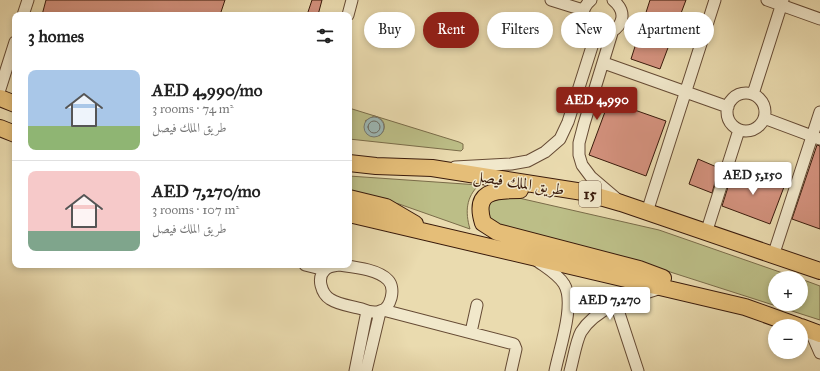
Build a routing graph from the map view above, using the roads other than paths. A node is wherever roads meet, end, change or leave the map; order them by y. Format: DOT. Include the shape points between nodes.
graph roads {
  1 [pos="28,0"];
  2 [pos="352,0"];
  3 [pos="551,0"];
  4 [pos="591,0"];
  5 [pos="613,0"];
  6 [pos="626,0"];
  7 [pos="715,0"];
  8 [pos="767,0"];
  9 [pos="782,2"];
  10 [pos="583,10"];
  11 [pos="25,12"];
  12 [pos="349,12"];
  13 [pos="621,12"];
  14 [pos="820,19"];
  15 [pos="616,28"];
  16 [pos="592,48"];
  17 [pos="608,48"];
  18 [pos="12,51"];
  19 [pos="604,63"];
  20 [pos="0,89"];
  21 [pos="687,91"];
  22 [pos="753,94"];
  23 [pos="0,98"];
  24 [pos="12,103"];
  25 [pos="728,107"];
  26 [pos="820,112"];
  27 [pos="764,118"];
  28 [pos="0,128"];
  29 [pos="739,130"];
  30 [pos="12,133"];
  31 [pos="817,137"];
  32 [pos="352,162"];
  33 [pos="432,168"];
  34 [pos="583,192"];
  35 [pos="352,199"];
  36 [pos="621,203"];
  37 [pos="647,212"];
  38 [pos="352,215"];
  39 [pos="430,233"];
  40 [pos="706,233"];
  41 [pos="773,256"];
  42 [pos="532,257"];
  43 [pos="317,268"];
  44 [pos="331,268"];
  45 [pos="352,268"];
  46 [pos="325,270"];
  47 [pos="820,271"];
  48 [pos="664,287"];
  49 [pos="616,304"];
  50 [pos="477,305"];
  51 [pos="745,307"];
  52 [pos="367,311"];
  53 [pos="381,311"];
  54 [pos="779,319"];
  55 [pos="808,331"];
  56 [pos="471,332"];
  57 [pos="820,353"];
  58 [pos="355,371"];
  59 [pos="366,371"];
  60 [pos="511,371"];
  61 [pos="555,371"];
  62 [pos="570,371"];
  63 [pos="638,371"];
  1 -- 11 [label="street"];
  2 -- 12 [label="street"];
  3 -- 10 [label="street"];
  4 -- 10 [label="street"];
  5 -- 13 [label="street"];
  6 -- 13 [label="street"];
  7 -- 21 [label="street"];
  8 -- 9 [label="street"];
  9 -- 14 [label="street"];
  9 -- 22 [label="street"];
  13 -- 15 [label="street"];
  16 -- 33 [label="street" via="568,122 560,139 545,152 528,161 511,164"];
  17 -- 19 [label="street"];
  18 -- 20 [label="street"];
  19 -- 21 [label="street"];
  19 -- 36 [label="street" via="579,143 580,155 582,165 591,177"];
  21 -- 25 [label="street"];
  21 -- 37 [label="street"];
  22 -- 25 [label="street" via="740,94 730,101"];
  22 -- 27 [label="street" via="763,102"];
  23 -- 24 [label="highway"];
  25 -- 29 [label="street" via="730,123"];
  26 -- 31 [label="street"];
  27 -- 29 [label="street" via="756,129"];
  27 -- 31 [label="street"];
  28 -- 30 [label="highway"];
  29 -- 40 [label="street"];
  31 -- 41 [label="street"];
  32 -- 33 [label="highway, طريق الملك فيصل / 15" via="376,166"];
  33 -- 34 [label="highway, طريق الملك فيصل / 15"];
  34 -- 36 [label="highway, طريق الملك فيصل / 15"];
  34 -- 51 [label="highway" via="499,190 487,194 481,201 482,223 497,232 640,269"];
  35 -- 39 [label="highway" via="386,207"];
  36 -- 37 [label="highway, طريق الملك فيصل / 15"];
  37 -- 40 [label="highway, طريق الملك فيصل / 15"];
  38 -- 39 [label="highway"];
  39 -- 42 [label="highway"];
  40 -- 41 [label="highway, طريق الملك فيصل / 15"];
  41 -- 47 [label="highway, طريق الملك فيصل / 15"];
  42 -- 48 [label="highway"];
  42 -- 61 [label="street" via="565,284 568,316"];
  43 -- 46 [label="street"];
  44 -- 46 [label="street"];
  45 -- 53 [label="street" via="382,275 389,281 392,288 389,303"];
  46 -- 52 [label="street" via="321,276 321,284 326,296 332,301"];
  48 -- 49 [label="street"];
  48 -- 51 [label="highway"];
  49 -- 62 [label="street" via="596,317 581,332"];
  49 -- 63 [label="street"];
  50 -- 56 [label="street"];
  51 -- 54 [label="highway"];
  52 -- 53 [label="street"];
  52 -- 58 [label="street"];
  53 -- 56 [label="street"];
  53 -- 59 [label="street"];
  55 -- 57 [label="street"];
  56 -- 60 [label="street" via="514,344 516,349"];
}
